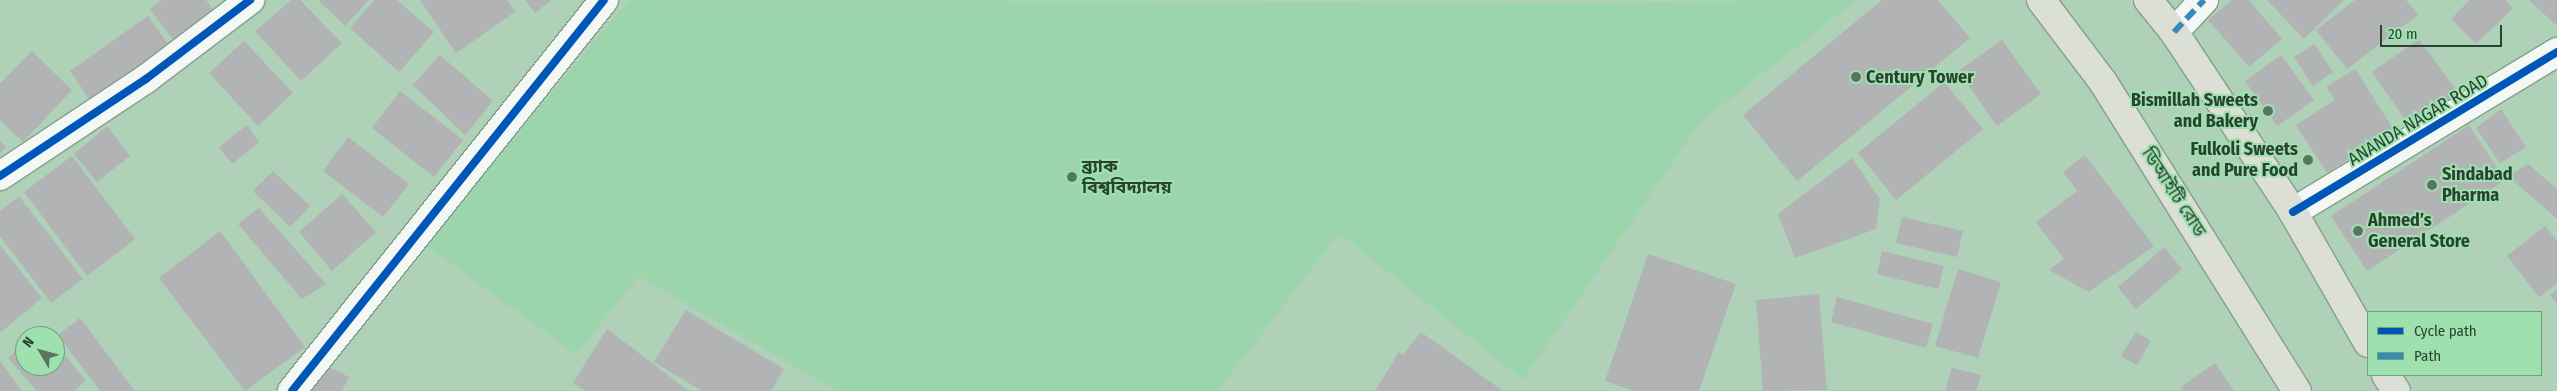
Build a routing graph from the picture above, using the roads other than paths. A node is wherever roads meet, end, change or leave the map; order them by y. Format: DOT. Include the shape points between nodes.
graph roads {
  1 [pos="250,0"];
  2 [pos="604,0"];
  3 [pos="2042,0"];
  4 [pos="2148,0"];
  5 [pos="2204,0"];
  6 [pos="2174,32"];
  7 [pos="2557,52"];
  8 [pos="0,176"];
  9 [pos="2293,212"];
  10 [pos="2367,341"];
  11 [pos="2387,376"];
  12 [pos="292,391"];
  13 [pos="2297,391"];
  14 [pos="2396,391"];
  1 -- 8 [label="street" via="146,79"];
  2 -- 12 [label="street"];
  3 -- 13 [label="main road, ডিআইটি রোড" via="2103,82"];
  4 -- 6 [label="main road"];
  5 -- 6 [label="street"];
  6 -- 9 [label="main road"];
  7 -- 9 [label="street, ANANDA NAGAR ROAD"];
  9 -- 10 [label="main road"];
  11 -- 14 [label="main road"];
}
